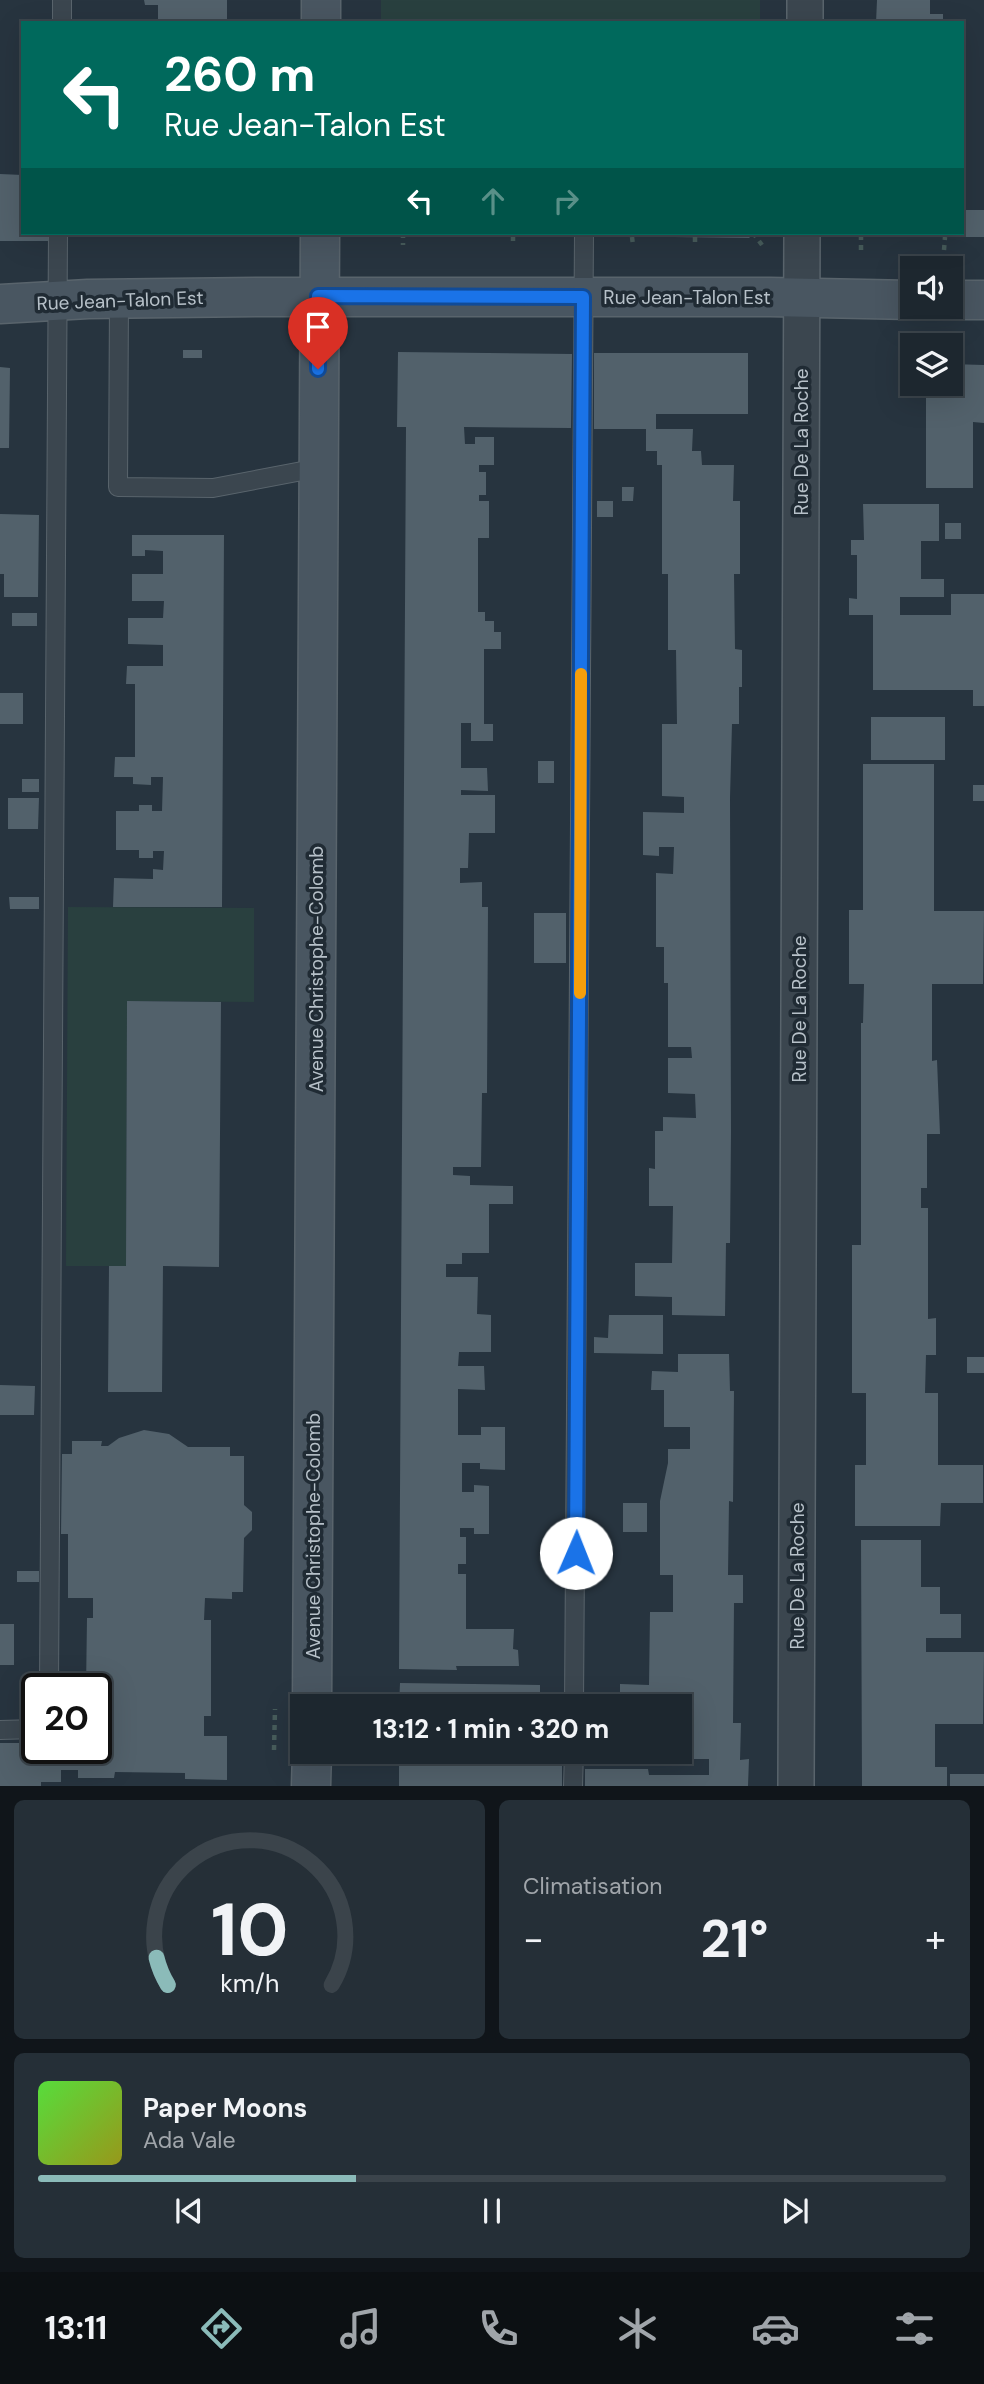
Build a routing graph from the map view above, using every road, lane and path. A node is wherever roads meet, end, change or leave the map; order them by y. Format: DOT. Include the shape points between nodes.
graph roads {
  1 [pos="62,0"];
  2 [pos="321,0"];
  3 [pos="805,0"];
  4 [pos="62,21"];
  5 [pos="321,21"];
  6 [pos="805,21"];
  7 [pos="58,235"];
  8 [pos="320,235"];
  9 [pos="403,235"];
  10 [pos="584,235"];
  11 [pos="754,235"];
  12 [pos="802,235"];
  13 [pos="632,237"];
  14 [pos="695,237"];
  15 [pos="861,237"];
  16 [pos="945,237"];
  17 [pos="403,244"];
  18 [pos="762,245"];
  19 [pos="632,246"];
  20 [pos="695,246"];
  21 [pos="861,250"];
  22 [pos="944,250"];
  23 [pos="318,296"];
  24 [pos="583,297"];
  25 [pos="119,298"];
  26 [pos="802,299"];
  27 [pos="57,300"];
  28 [pos="900,300"];
  29 [pos="963,300"];
  30 [pos="984,300"];
  31 [pos="0,304"];
  32 [pos="318,468"];
  33 [pos="49,1673"];
  34 [pos="312,1694"];
  35 [pos="575,1694"];
  36 [pos="21,1729"];
  37 [pos="0,1730"];
  38 [pos="312,1764"];
  39 [pos="574,1764"];
  40 [pos="311,1786"];
  41 [pos="573,1786"];
  42 [pos="796,1786"];
  1 -- 4 [label="lane"];
  2 -- 5 [label="main road"];
  3 -- 6 [label="street"];
  7 -- 27 [label="lane"];
  8 -- 23 [label="main road, Avenue Christophe-Colomb"];
  9 -- 17 [label="path"];
  10 -- 24 [label="lane"];
  11 -- 18 [label="path"];
  12 -- 26 [label="street, Rue De La Roche"];
  13 -- 19 [label="path"];
  14 -- 20 [label="path"];
  15 -- 21 [label="path"];
  16 -- 22 [label="path"];
  23 -- 24 [label="main road, Rue Jean-Talon Est"];
  23 -- 25 [label="main road, Rue Jean-Talon Est"];
  23 -- 32 [label="main road, Avenue Christophe-Colomb"];
  24 -- 26 [label="main road, Rue Jean-Talon Est"];
  24 -- 35 [label="lane"];
  25 -- 27 [label="main road, Rue Jean-Talon Est"];
  25 -- 32 [label="lane" via="118,487 213,488"];
  26 -- 28 [label="main road, Rue Jean-Talon Est"];
  26 -- 42 [label="street, Rue De La Roche"];
  27 -- 31 [label="main road, Rue Jean-Talon Est"];
  27 -- 33 [label="lane"];
  29 -- 30 [label="main road"];
  32 -- 34 [label="main road, Avenue Christophe-Colomb"];
  36 -- 37 [label="lane"];
  38 -- 40 [label="main road"];
  39 -- 41 [label="lane"];
}
